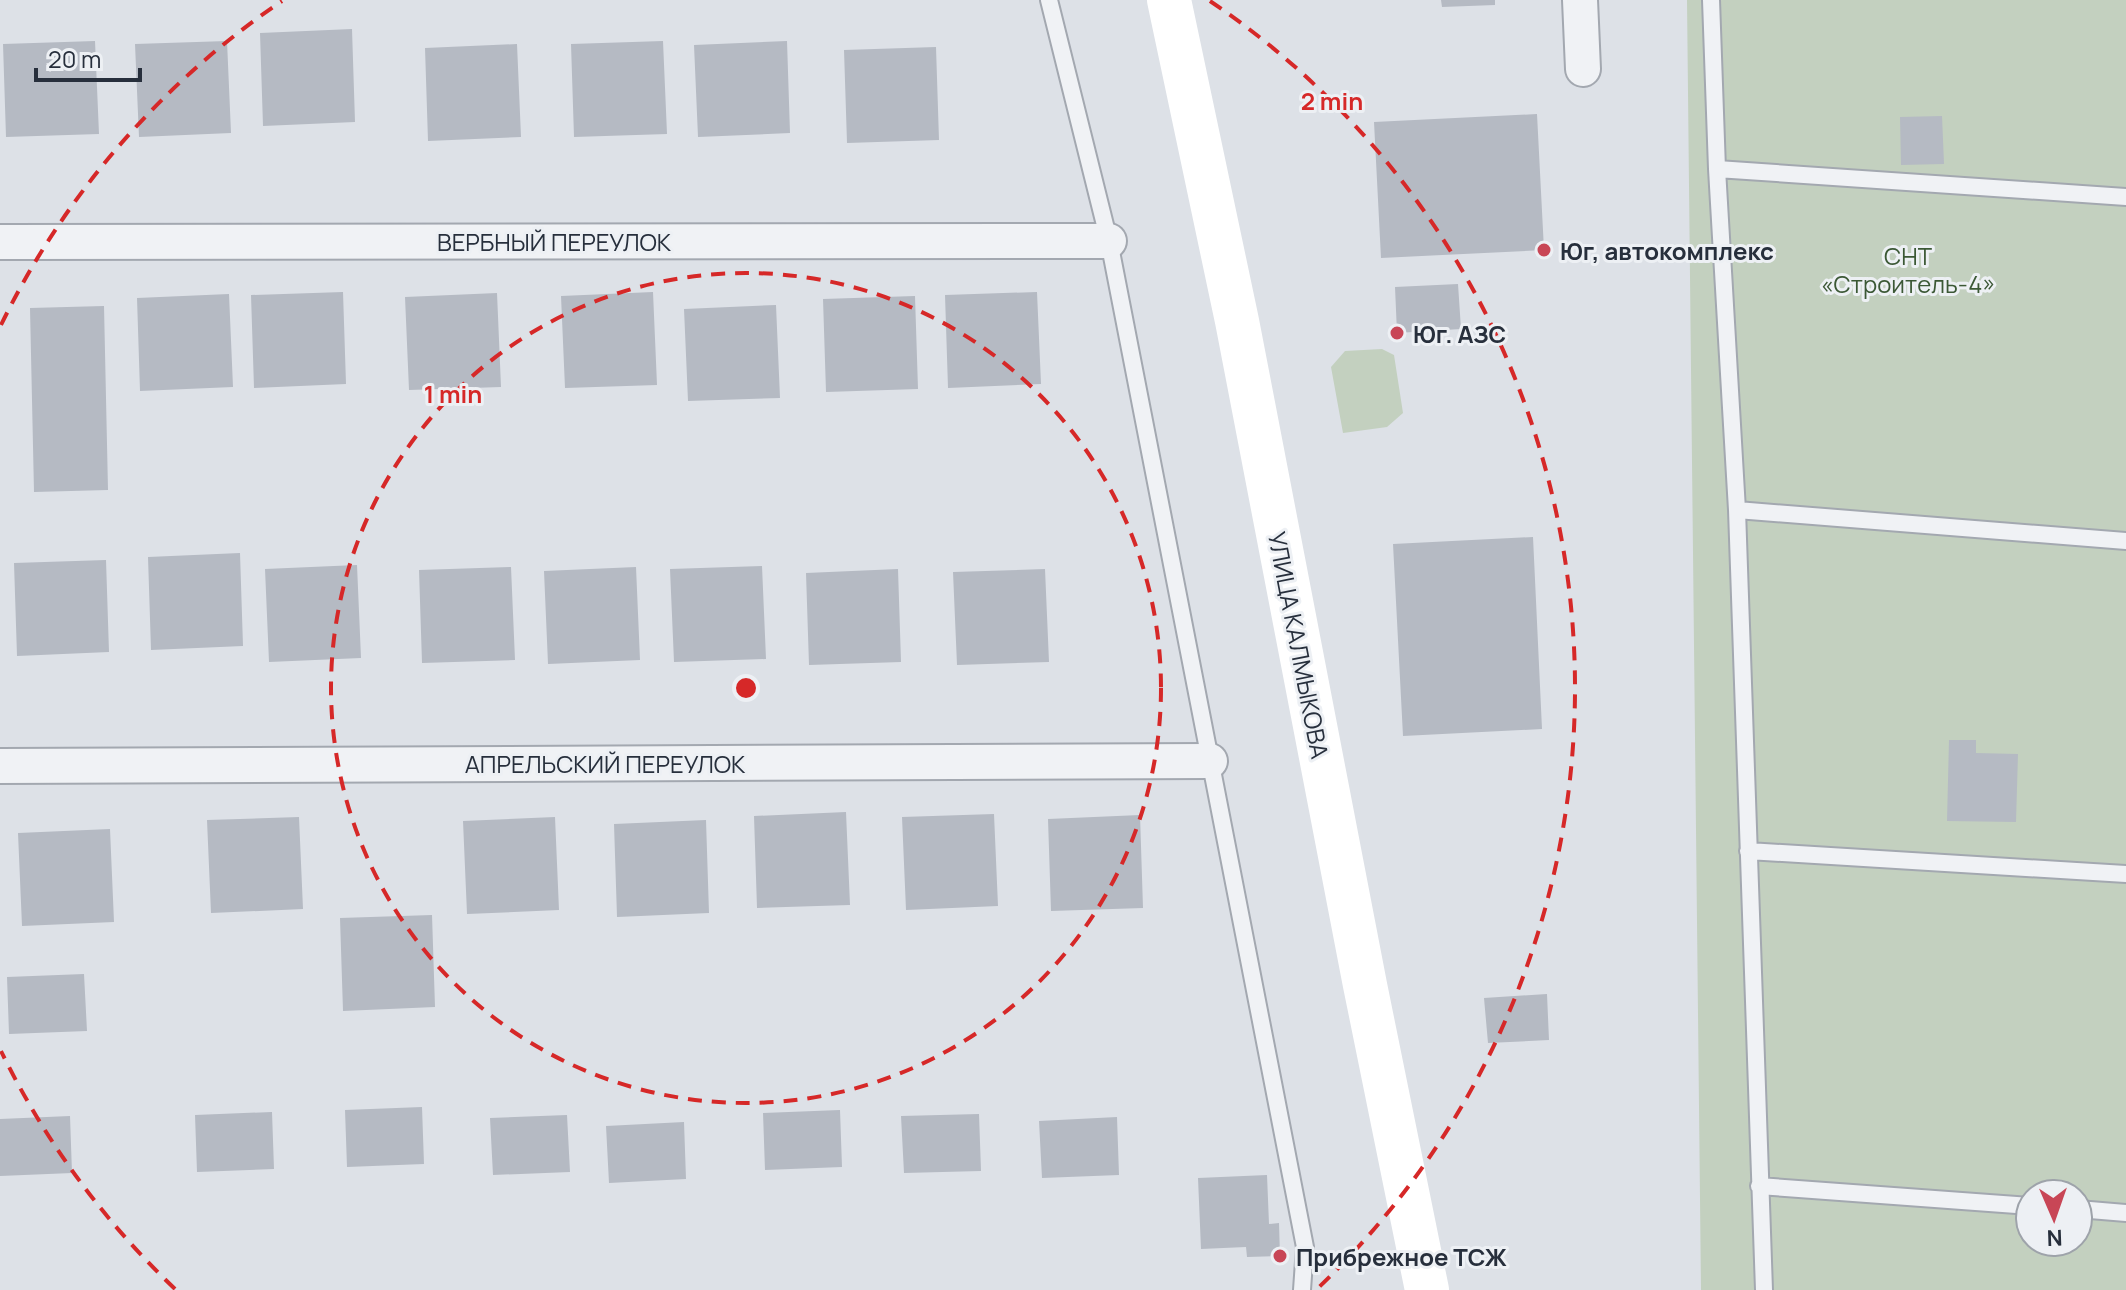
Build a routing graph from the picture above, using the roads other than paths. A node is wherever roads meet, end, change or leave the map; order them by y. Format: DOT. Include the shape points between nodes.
graph roads {
  1 [pos="1049,0"];
  2 [pos="1169,0"];
  3 [pos="1580,0"];
  4 [pos="1711,0"];
  5 [pos="1583,69"];
  6 [pos="1717,169"];
  7 [pos="2126,197"];
  8 [pos="1109,241"];
  9 [pos="0,242"];
  10 [pos="1737,510"];
  11 [pos="2126,541"];
  12 [pos="1210,761"];
  13 [pos="0,766"];
  14 [pos="1748,851"];
  15 [pos="2126,874"];
  16 [pos="1759,1186"];
  17 [pos="2014,1205"];
  18 [pos="2094,1210"];
  19 [pos="2126,1213"];
  20 [pos="1302,1290"];
  21 [pos="1427,1290"];
  22 [pos="1764,1290"];
  1 -- 8 [label="lane"];
  2 -- 21 [label="main road, УЛИЦА КАЛМЫКОВА"];
  3 -- 5 [label="street"];
  4 -- 6 [label="lane"];
  6 -- 7 [label="lane"];
  6 -- 10 [label="lane"];
  8 -- 9 [label="street, ВЕРБНЫЙ ПЕРЕУЛОК"];
  8 -- 12 [label="lane"];
  10 -- 11 [label="lane"];
  10 -- 14 [label="lane"];
  12 -- 13 [label="street, АПРЕЛЬСКИЙ ПЕРЕУЛОК"];
  12 -- 20 [label="lane" via="1305,1247"];
  14 -- 15 [label="lane"];
  14 -- 16 [label="lane"];
  16 -- 17 [label="lane"];
  16 -- 22 [label="lane"];
  18 -- 19 [label="lane"];
}
